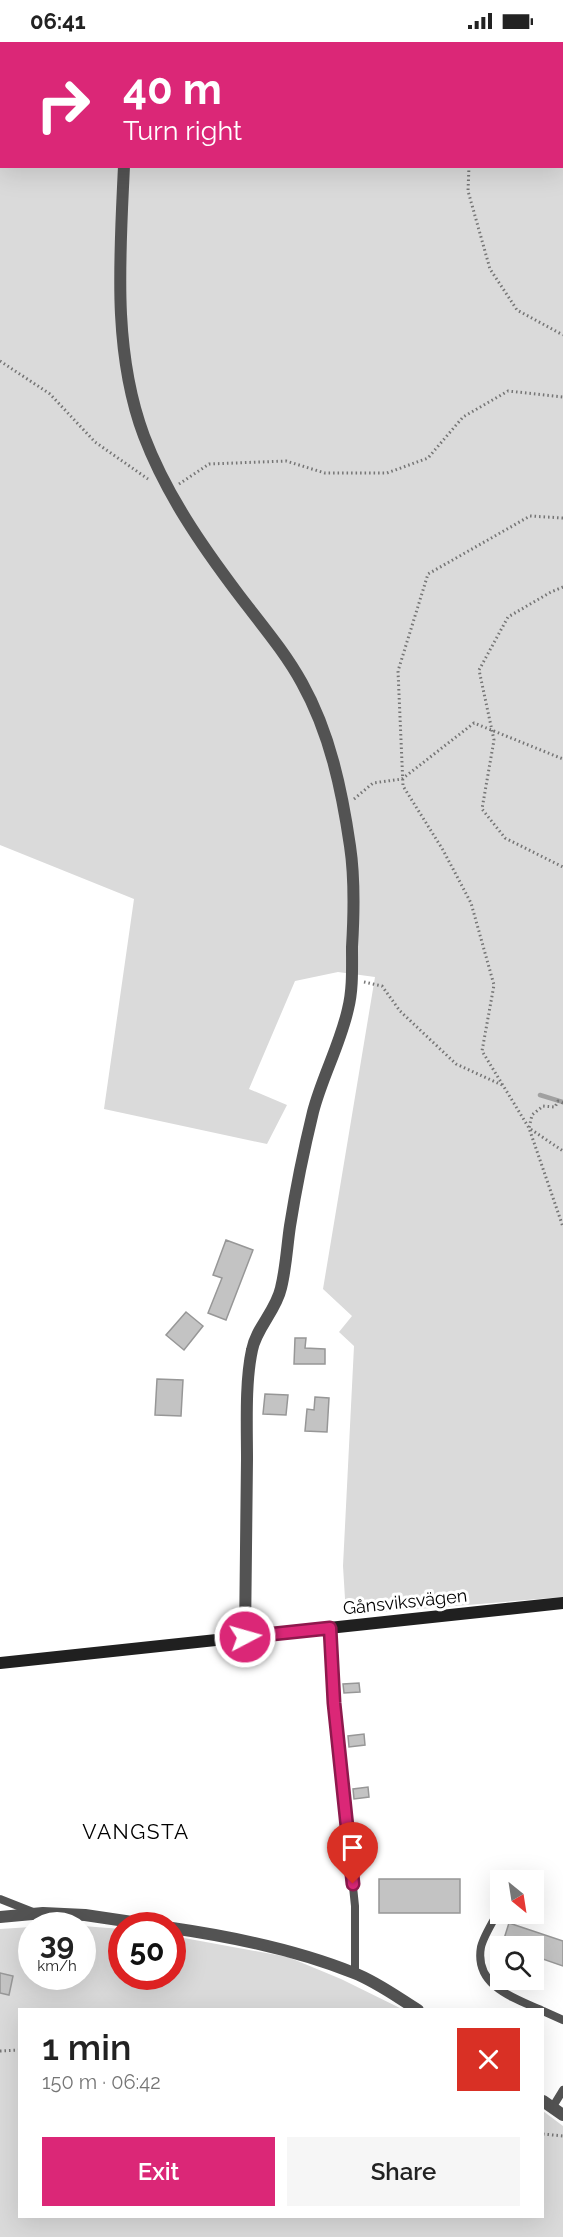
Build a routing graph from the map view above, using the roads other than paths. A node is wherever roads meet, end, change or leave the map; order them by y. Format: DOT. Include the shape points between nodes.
graph roads {
  1 [pos="124,168"];
  2 [pos="563,1603"];
  3 [pos="330,1628"];
  4 [pos="245,1637"];
  5 [pos="0,1663"];
  6 [pos="0,1899"];
  7 [pos="34,1912"];
  8 [pos="18,1915"];
  9 [pos="0,1917"];
  10 [pos="492,1924"];
  11 [pos="186,1931"];
  12 [pos="355,1973"];
  13 [pos="414,2008"];
  14 [pos="536,2008"];
  15 [pos="544,2012"];
  16 [pos="563,2020"];
  17 [pos="563,2090"];
  18 [pos="553,2108"];
  1 -- 4 [label="street" via="121,300 127,368 144,436 189,524 285,655 321,722 334,766 352,865 352,979 348,1008 314,1110 290,1223 282,1286 254,1340 250,1356"];
  2 -- 3 [label="main road, Gånsviksvägen"];
  3 -- 4 [label="main road, Gånsviksvägen"];
  3 -- 12 [label="lane" via="355,1906"];
  4 -- 5 [label="main road, Gånsviksvägen"];
  6 -- 7 [label="lane"];
  8 -- 9 [label="street"];
  10 -- 14 [label="lane" via="481,1947 482,1965 489,1982"];
  11 -- 12 [label="street" via="305,1956"];
  12 -- 13 [label="street"];
  15 -- 16 [label="lane"];
  17 -- 18 [label="lane"];
}
